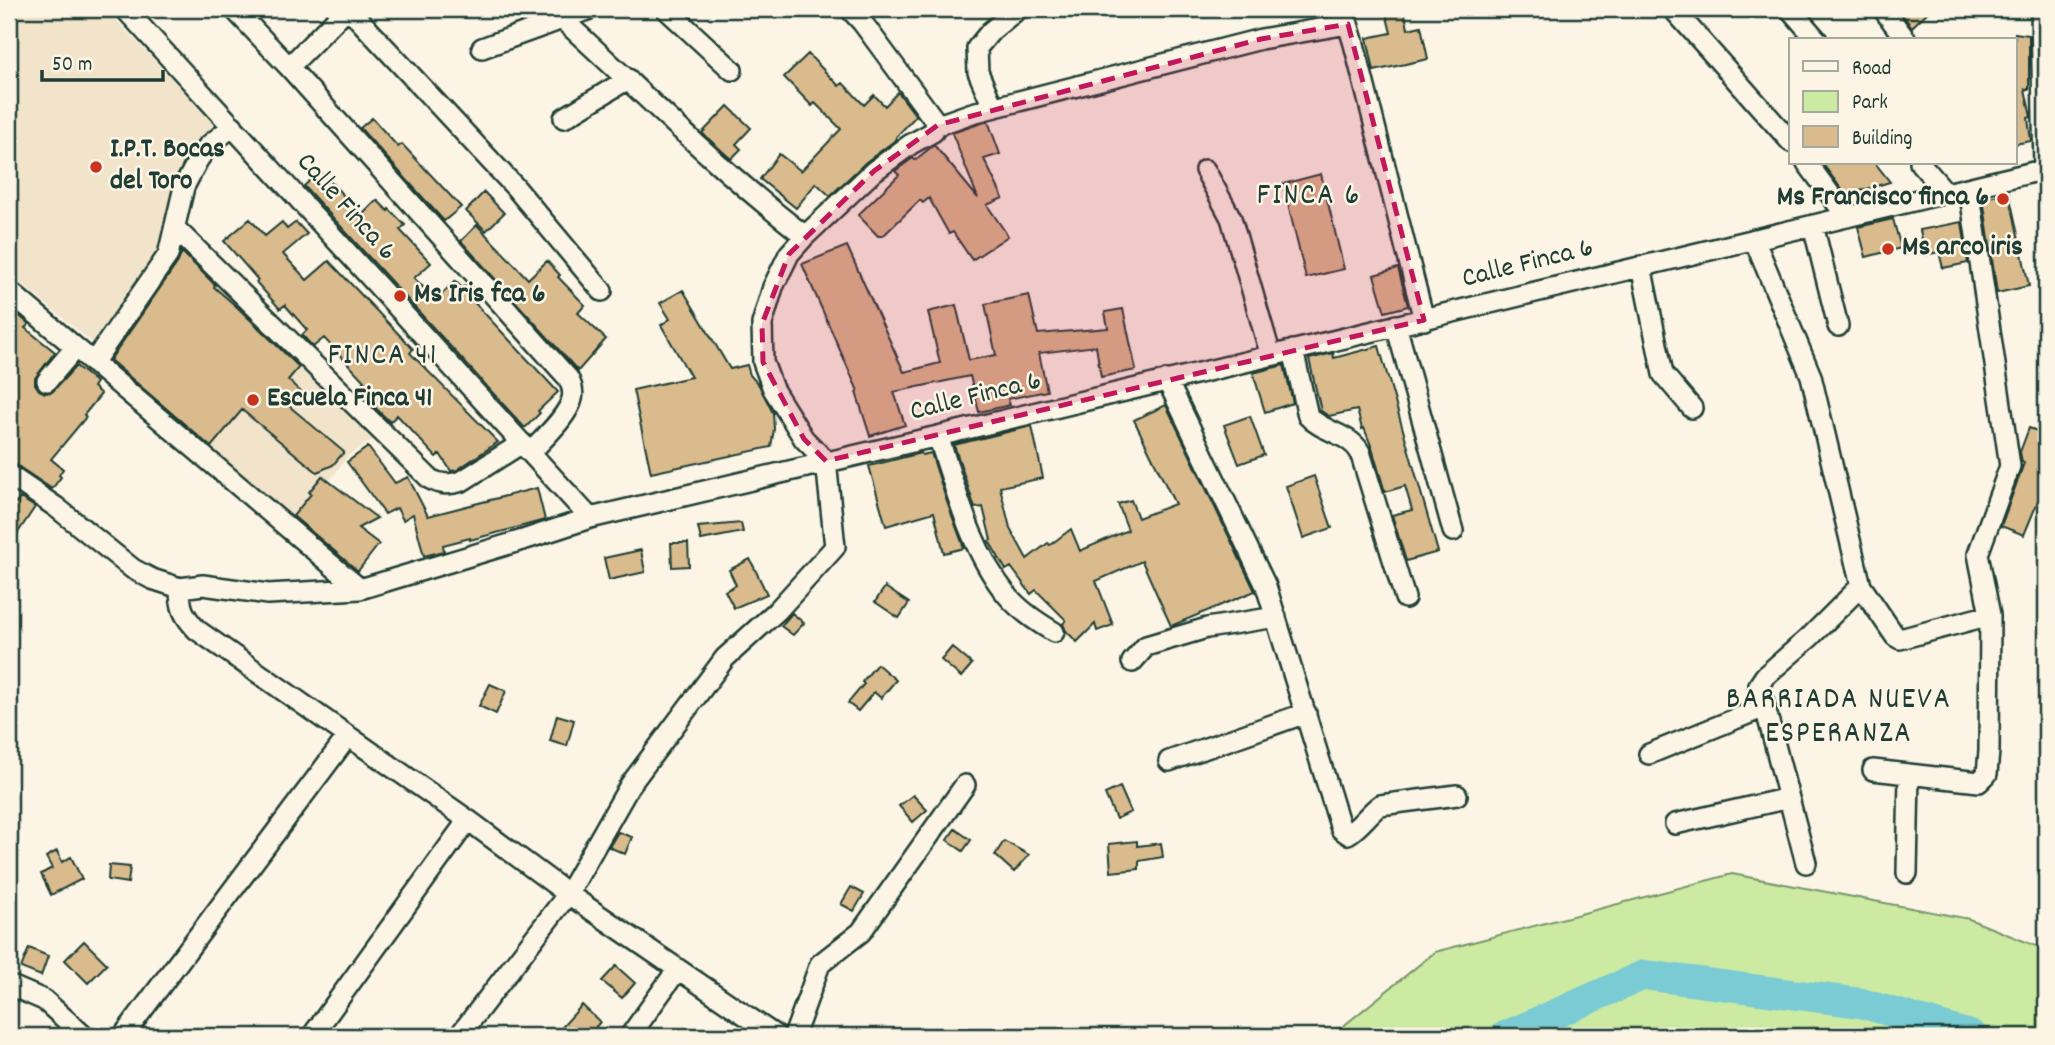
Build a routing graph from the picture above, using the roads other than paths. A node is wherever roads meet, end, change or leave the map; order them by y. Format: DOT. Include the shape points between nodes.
graph roads {
  1 [pos="125,9"];
  2 [pos="234,9"];
  3 [pos="347,9"];
  4 [pos="590,9"];
  5 [pos="666,9"];
  6 [pos="850,9"];
  7 [pos="1018,9"];
  8 [pos="1673,9"];
  9 [pos="1790,9"];
  10 [pos="1883,9"];
  11 [pos="2041,9"];
  12 [pos="1344,17"];
  13 [pos="562,19"];
  14 [pos="1815,38"];
  15 [pos="1905,38"];
  16 [pos="482,48"];
  17 [pos="289,67"];
  18 [pos="732,70"];
  19 [pos="628,79"];
  20 [pos="993,107"];
  21 [pos="564,118"];
  22 [pos="938,125"];
  23 [pos="233,126"];
  24 [pos="1789,140"];
  25 [pos="1808,164"];
  26 [pos="1921,164"];
  27 [pos="2045,169"];
  28 [pos="1205,170"];
  29 [pos="2003,171"];
  30 [pos="1969,188"];
  31 [pos="1946,193"];
  32 [pos="1847,217"];
  33 [pos="1813,225"];
  34 [pos="176,229"];
  35 [pos="804,236"];
  36 [pos="1754,239"];
  37 [pos="1641,266"];
  38 [pos="9,291"];
  39 [pos="602,291"];
  40 [pos="1424,320"];
  41 [pos="1396,325"];
  42 [pos="1838,326"];
  43 [pos="75,348"];
  44 [pos="1293,350"];
  45 [pos="1271,356"];
  46 [pos="93,363"];
  47 [pos="1167,380"];
  48 [pos="47,381"];
  49 [pos="1692,408"];
  50 [pos="938,436"];
  51 [pos="527,447"];
  52 [pos="826,461"];
  53 [pos="9,475"];
  54 [pos="590,518"];
  55 [pos="1453,531"];
  56 [pos="1861,586"];
  57 [pos="180,588"];
  58 [pos="360,589"];
  59 [pos="1405,598"];
  60 [pos="1990,615"];
  61 [pos="1276,617"];
  62 [pos="1054,632"];
  63 [pos="1132,662"];
  64 [pos="1765,707"];
  65 [pos="1306,713"];
  66 [pos="348,736"];
  67 [pos="1649,754"];
  68 [pos="1169,761"];
  69 [pos="1873,770"];
  70 [pos="1909,775"];
  71 [pos="965,785"];
  72 [pos="1457,795"];
  73 [pos="1789,799"];
  74 [pos="468,820"];
  75 [pos="1675,824"];
  76 [pos="1806,863"];
  77 [pos="1907,873"];
  78 [pos="568,894"];
  79 [pos="677,970"];
  80 [pos="9,985"];
  81 [pos="84,1036"];
  82 [pos="123,1036"];
  83 [pos="312,1036"];
  84 [pos="460,1036"];
  85 [pos="630,1036"];
  86 [pos="776,1036"];
  87 [pos="794,1036"];
  1 -- 23 [label="street, Calle Finca 6"];
  2 -- 17 [label="street"];
  3 -- 17 [label="street"];
  3 -- 39 [label="street" via="516,187"];
  4 -- 13 [label="street"];
  5 -- 18 [label="street"];
  6 -- 22 [label="street"];
  7 -- 20 [label="street" via="977,48 978,72"];
  8 -- 24 [label="street"];
  9 -- 14 [label="street"];
  10 -- 15 [label="street"];
  11 -- 27 [label="street"];
  12 -- 20 [label="street"];
  12 -- 40 [label="street"];
  13 -- 16 [label="street"];
  13 -- 19 [label="street"];
  17 -- 51 [label="street" via="568,378 573,399 568,409"];
  19 -- 21 [label="street"];
  19 -- 35 [label="street" via="697,146"];
  20 -- 22 [label="street"];
  22 -- 35 [label="street" via="874,171"];
  23 -- 34 [label="street" via="198,160 184,187"];
  23 -- 51 [label="street, Calle Finca 6"];
  25 -- 32 [label="street"];
  26 -- 31 [label="street"];
  27 -- 29 [label="street, Calle Finca 6"];
  28 -- 45 [label="street" via="1231,218"];
  29 -- 30 [label="street, Calle Finca 6"];
  30 -- 31 [label="street, Calle Finca 6"];
  30 -- 60 [label="street" via="2010,466 1978,554"];
  31 -- 32 [label="street, Calle Finca 6"];
  32 -- 33 [label="street, Calle Finca 6"];
  33 -- 36 [label="street, Calle Finca 6"];
  33 -- 42 [label="street"];
  34 -- 46 [label="street" via="168,255"];
  34 -- 51 [label="street" via="430,479 440,484 462,481"];
  35 -- 52 [label="street" via="789,254 773,288 762,324 763,362 804,439"];
  36 -- 37 [label="street, Calle Finca 6"];
  36 -- 56 [label="street" via="1811,376"];
  37 -- 40 [label="street, Calle Finca 6"];
  37 -- 49 [label="street" via="1663,374"];
  38 -- 43 [label="street"];
  40 -- 41 [label="street, Calle Finca 6"];
  41 -- 44 [label="street, Calle Finca 6"];
  41 -- 55 [label="street"];
  43 -- 46 [label="street"];
  43 -- 48 [label="street"];
  44 -- 45 [label="street, Calle Finca 6"];
  44 -- 59 [label="street" via="1308,416 1355,443 1360,452"];
  45 -- 47 [label="street, Calle Finca 6"];
  46 -- 58 [label="street"];
  47 -- 50 [label="street, Calle Finca 6"];
  47 -- 61 [label="street" via="1266,586"];
  50 -- 52 [label="street, Calle Finca 6"];
  50 -- 62 [label="street" via="986,565 1008,596"];
  51 -- 54 [label="street, Calle Finca 6"];
  52 -- 54 [label="street, Calle Finca 6"];
  52 -- 78 [label="street" via="835,547 777,611 725,658 630,785"];
  53 -- 57 [label="street" via="133,569"];
  54 -- 58 [label="street"];
  56 -- 60 [label="street" via="1900,639"];
  56 -- 64 [label="street" via="1765,676 1759,684"];
  57 -- 58 [label="street" via="203,585 268,594"];
  57 -- 66 [label="street" via="180,605 197,629"];
  60 -- 70 [label="street" via="1987,774 1979,782"];
  61 -- 63 [label="street" via="1207,628 1146,646"];
  61 -- 65 [label="street"];
  64 -- 67 [label="street"];
  64 -- 73 [label="street"];
  65 -- 68 [label="street"];
  65 -- 72 [label="street" via="1341,829 1348,834 1380,806"];
  66 -- 74 [label="street"];
  66 -- 82 [label="street"];
  69 -- 70 [label="street"];
  70 -- 77 [label="street"];
  71 -- 87 [label="street" via="861,932 820,964"];
  73 -- 75 [label="street"];
  73 -- 76 [label="street"];
  74 -- 78 [label="street"];
  74 -- 83 [label="street"];
  78 -- 79 [label="street"];
  78 -- 84 [label="street"];
  79 -- 85 [label="street"];
  79 -- 86 [label="street"];
  80 -- 81 [label="street" via="44,1000"];
}
